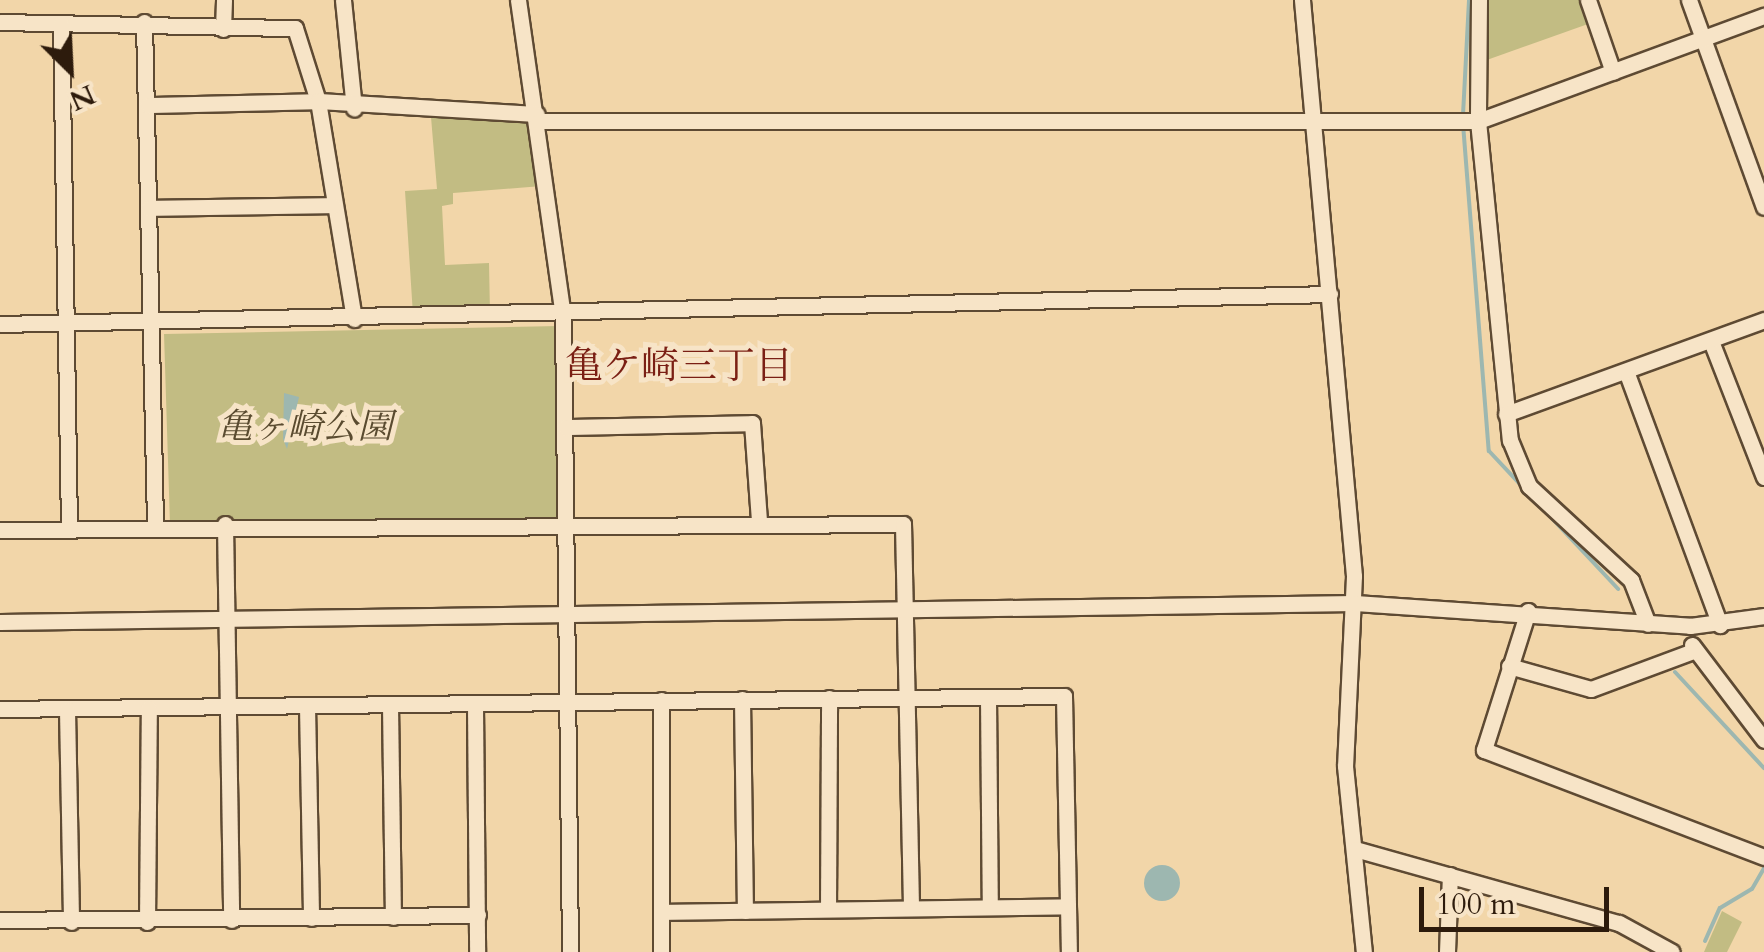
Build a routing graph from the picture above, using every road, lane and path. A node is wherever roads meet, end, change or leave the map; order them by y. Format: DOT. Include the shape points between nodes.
graph roads {
  1 [pos="224,0"];
  2 [pos="343,0"];
  3 [pos="518,0"];
  4 [pos="1302,0"];
  5 [pos="1479,0"];
  6 [pos="1588,0"];
  7 [pos="1689,0"];
  8 [pos="1764,16"];
  9 [pos="0,22"];
  10 [pos="144,22"];
  11 [pos="60,24"];
  12 [pos="223,29"];
  13 [pos="1702,39"];
  14 [pos="1614,72"];
  15 [pos="318,101"];
  16 [pos="148,105"];
  17 [pos="354,108"];
  18 [pos="538,118"];
  19 [pos="1478,121"];
  20 [pos="1314,122"];
  21 [pos="333,205"];
  22 [pos="150,208"];
  23 [pos="1764,208"];
  24 [pos="1330,294"];
  25 [pos="563,316"];
  26 [pos="354,319"];
  27 [pos="1764,320"];
  28 [pos="152,322"];
  29 [pos="66,323"];
  30 [pos="0,324"];
  31 [pos="1710,341"];
  32 [pos="1626,371"];
  33 [pos="1506,414"];
  34 [pos="564,427"];
  35 [pos="1764,477"];
  36 [pos="759,520"];
  37 [pos="155,524"];
  38 [pos="225,524"];
  39 [pos="566,524"];
  40 [pos="69,527"];
  41 [pos="0,530"];
  42 [pos="1355,603"];
  43 [pos="909,611"];
  44 [pos="1528,611"];
  45 [pos="566,616"];
  46 [pos="1764,616"];
  47 [pos="224,617"];
  48 [pos="0,622"];
  49 [pos="1648,624"];
  50 [pos="1720,625"];
  51 [pos="1690,626"];
  52 [pos="1693,651"];
  53 [pos="1508,666"];
  54 [pos="988,697"];
  55 [pos="828,698"];
  56 [pos="911,698"];
  57 [pos="742,699"];
  58 [pos="568,700"];
  59 [pos="661,700"];
  60 [pos="390,705"];
  61 [pos="307,706"];
  62 [pos="475,706"];
  63 [pos="150,708"];
  64 [pos="226,708"];
  65 [pos="0,709"];
  66 [pos="67,710"];
  67 [pos="1764,740"];
  68 [pos="1356,849"];
  69 [pos="1764,858"];
  70 [pos="1450,875"];
  71 [pos="1068,906"];
  72 [pos="990,907"];
  73 [pos="911,908"];
  74 [pos="828,910"];
  75 [pos="745,911"];
  76 [pos="663,912"];
  77 [pos="478,915"];
  78 [pos="393,917"];
  79 [pos="311,918"];
  80 [pos="0,920"];
  81 [pos="230,920"];
  82 [pos="71,922"];
  83 [pos="147,922"];
  84 [pos="478,952"];
  85 [pos="570,952"];
  86 [pos="662,952"];
  87 [pos="1069,952"];
  88 [pos="1364,952"];
  89 [pos="1447,952"];
  90 [pos="1672,952"];
  1 -- 12 [label="street"];
  2 -- 17 [label="street"];
  3 -- 18 [label="street"];
  4 -- 20 [label="street"];
  5 -- 19 [label="street"];
  6 -- 14 [label="street"];
  7 -- 13 [label="street"];
  8 -- 13 [label="street"];
  9 -- 11 [label="street"];
  10 -- 11 [label="street"];
  10 -- 12 [label="street"];
  10 -- 16 [label="street"];
  11 -- 29 [label="street"];
  12 -- 15 [label="street" via="295,28"];
  13 -- 14 [label="street"];
  13 -- 23 [label="street"];
  14 -- 19 [label="street"];
  15 -- 16 [label="street"];
  15 -- 17 [label="street"];
  15 -- 21 [label="street"];
  16 -- 22 [label="street"];
  17 -- 18 [label="street"];
  18 -- 20 [label="street"];
  18 -- 25 [label="street"];
  19 -- 20 [label="street"];
  19 -- 33 [label="street"];
  20 -- 24 [label="street"];
  21 -- 22 [label="street"];
  21 -- 26 [label="street"];
  22 -- 28 [label="street"];
  24 -- 25 [label="street"];
  24 -- 42 [label="street"];
  25 -- 26 [label="street"];
  25 -- 34 [label="street"];
  26 -- 28 [label="street"];
  27 -- 31 [label="street"];
  28 -- 29 [label="street"];
  28 -- 37 [label="street"];
  29 -- 30 [label="street"];
  29 -- 40 [label="street"];
  31 -- 32 [label="street"];
  31 -- 35 [label="street"];
  32 -- 33 [label="street"];
  32 -- 50 [label="street"];
  33 -- 49 [label="street" via="1529,486 1631,580"];
  34 -- 36 [label="street" via="752,423"];
  34 -- 39 [label="street"];
  36 -- 39 [label="street"];
  36 -- 43 [label="street" via="903,524"];
  37 -- 38 [label="street"];
  37 -- 40 [label="street"];
  38 -- 39 [label="street"];
  38 -- 47 [label="street"];
  39 -- 45 [label="street"];
  40 -- 41 [label="street"];
  42 -- 43 [label="street"];
  42 -- 44 [label="street"];
  42 -- 68 [label="street" via="1345,766"];
  43 -- 45 [label="street"];
  43 -- 56 [label="street"];
  44 -- 49 [label="street"];
  44 -- 53 [label="street"];
  45 -- 47 [label="street"];
  45 -- 58 [label="street"];
  46 -- 50 [label="street"];
  47 -- 48 [label="street"];
  47 -- 64 [label="street"];
  49 -- 51 [label="street"];
  50 -- 51 [label="street"];
  51 -- 52 [label="street"];
  52 -- 53 [label="street" via="1591,689"];
  52 -- 67 [label="street"];
  53 -- 69 [label="street" via="1484,750"];
  54 -- 56 [label="street"];
  54 -- 71 [label="street" via="1064,696"];
  54 -- 72 [label="street"];
  55 -- 56 [label="street"];
  55 -- 57 [label="street"];
  55 -- 74 [label="street"];
  56 -- 73 [label="street"];
  57 -- 59 [label="street"];
  57 -- 75 [label="street"];
  58 -- 59 [label="street"];
  58 -- 62 [label="street"];
  58 -- 85 [label="street"];
  59 -- 76 [label="street"];
  60 -- 61 [label="street"];
  60 -- 62 [label="street"];
  60 -- 78 [label="street"];
  61 -- 64 [label="street"];
  61 -- 79 [label="street"];
  62 -- 77 [label="street"];
  63 -- 64 [label="street"];
  63 -- 66 [label="street"];
  63 -- 83 [label="street"];
  64 -- 81 [label="street"];
  65 -- 66 [label="street"];
  66 -- 82 [label="street"];
  68 -- 70 [label="street"];
  68 -- 88 [label="street"];
  70 -- 89 [label="street"];
  70 -- 90 [label="street" via="1619,923"];
  71 -- 72 [label="street"];
  71 -- 87 [label="street"];
  72 -- 73 [label="street"];
  73 -- 74 [label="street"];
  74 -- 75 [label="street"];
  75 -- 76 [label="street"];
  76 -- 86 [label="street"];
  77 -- 78 [label="street"];
  77 -- 84 [label="street"];
  78 -- 79 [label="street"];
  79 -- 81 [label="street"];
  80 -- 82 [label="street"];
  81 -- 83 [label="street"];
  82 -- 83 [label="street"];
}
